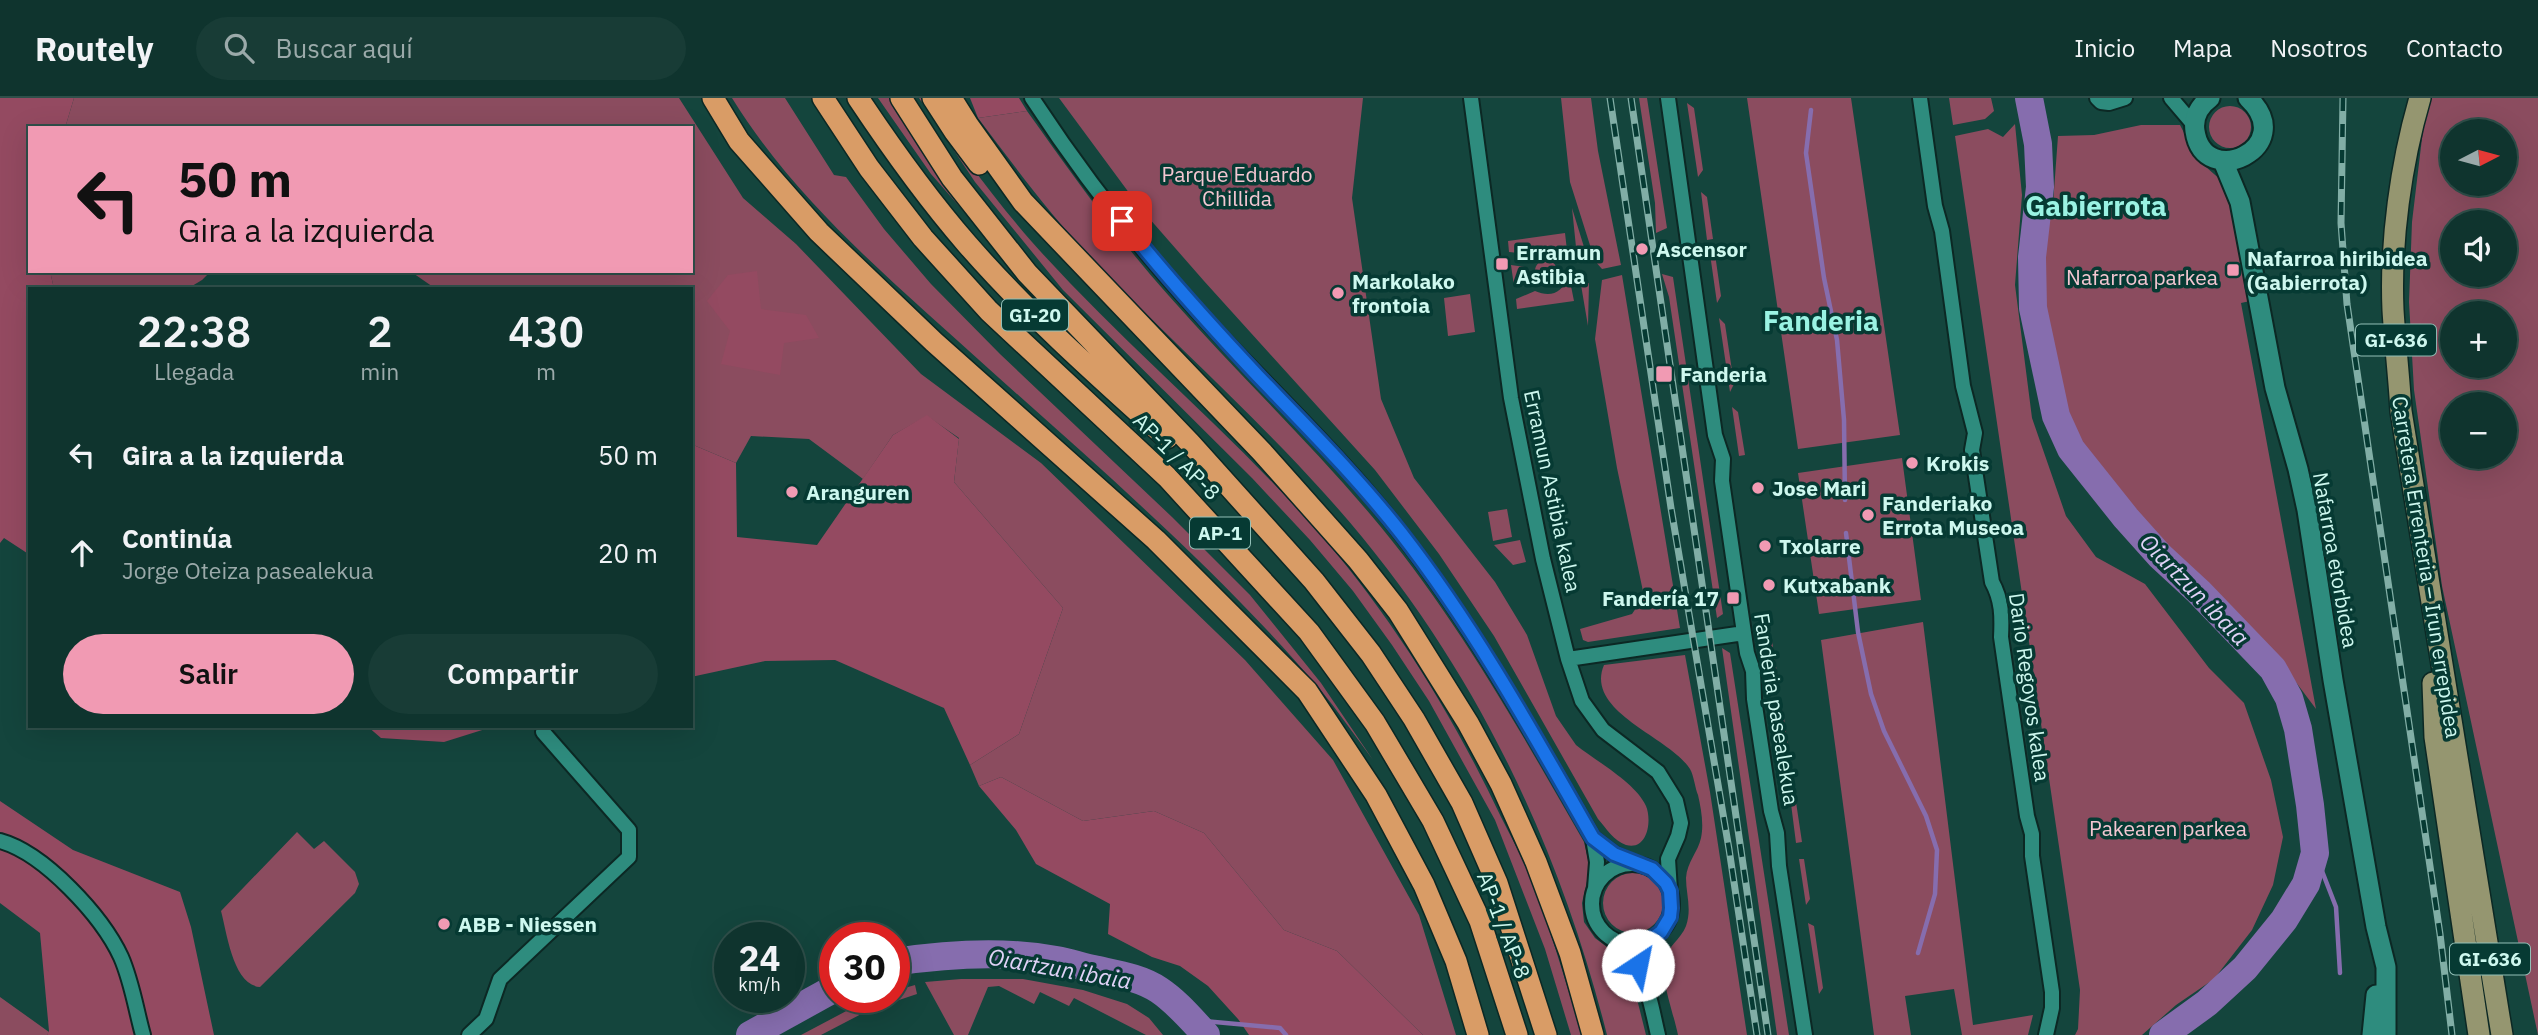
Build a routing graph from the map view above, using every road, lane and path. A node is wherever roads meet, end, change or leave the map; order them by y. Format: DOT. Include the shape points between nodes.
graph roads {
  1 [pos="713,98"];
  2 [pos="823,98"];
  3 [pos="858,98"];
  4 [pos="901,98"];
  5 [pos="933,98"];
  6 [pos="951,98"];
  7 [pos="1032,98"];
  8 [pos="1471,98"];
  9 [pos="1668,98"];
  10 [pos="1920,98"];
  11 [pos="2097,98"];
  12 [pos="2125,98"];
  13 [pos="2248,98"];
  14 [pos="2420,98"];
  15 [pos="2207,100"];
  16 [pos="2174,101"];
  17 [pos="2194,125"];
  18 [pos="2246,156"];
  19 [pos="2223,161"];
  20 [pos="2240,202"];
  21 [pos="1262,452"];
  22 [pos="1243,503"];
  23 [pos="2428,583"];
  24 [pos="1744,633"];
  25 [pos="1568,659"];
  26 [pos="543,732"];
  27 [pos="1593,838"];
  28 [pos="0,841"];
  29 [pos="1671,848"];
  30 [pos="1639,865"];
  31 [pos="1595,888"];
  32 [pos="1670,891"];
  33 [pos="2376,927"];
  34 [pos="1654,937"];
  35 [pos="1618,942"];
  36 [pos="1643,974"];
  37 [pos="143,1035"];
  38 [pos="469,1035"];
  39 [pos="1478,1035"];
  40 [pos="1517,1035"];
  41 [pos="1546,1035"];
  42 [pos="1593,1035"];
  43 [pos="1658,1035"];
  44 [pos="1805,1035"];
  45 [pos="2046,1035"];
  46 [pos="2372,1035"];
  47 [pos="2386,1035"];
  48 [pos="2479,1035"];
  49 [pos="2502,1035"];
  1 -- 39 [label="highway" via="739,141 819,232 933,341 1156,540 1307,691 1376,795 1424,885 1456,961"];
  2 -- 40 [label="highway, AP-1 / AP-8 / AP-1" via="869,169 989,311 1167,478 1309,632 1375,723 1433,821 1480,921"];
  3 -- 22 [label="highway, GI-20" via="926,195 1001,281 1098,376"];
  4 -- 22 [label="highway, AP-1 / AP-8 / AP-1" via="951,178 1027,273"];
  5 -- 21 [label="highway" via="1014,210 1096,296"];
  6 -- 21 [label="highway" via="1023,202"];
  7 -- 27 [label="street" via="1148,254 1349,471 1413,549 1496,669"];
  8 -- 25 [label="street, Erramun Astibia kalea" via="1513,410"];
  9 -- 24 [label="street, Fanderia pasealekua" via="1715,435 1723,459 1722,481"];
  10 -- 45 [label="street, Dario Regoyos kalea" via="1963,386 1974,425 1972,450 1992,582 1999,594 2001,637 2032,834 2052,992"];
  11 -- 12 [label="street" via="2109,103"];
  13 -- 18 [label="main road, Nafarroa etorbidea" via="2262,116 2263,127 2261,139"];
  14 -- 23 [label="main road, Carretera Errenteria – Irun errepidea / GI-636" via="2396,228 2393,307 2401,411"];
  15 -- 16 [label="street" via="2191,106"];
  15 -- 17 [label="main road"];
  16 -- 17 [label="street"];
  17 -- 19 [label="main road, Nafarroa etorbidea" via="2202,149"];
  18 -- 19 [label="main road"];
  18 -- 20 [label="main road, Nafarroa etorbidea"];
  19 -- 20 [label="main road, Nafarroa etorbidea"];
  20 -- 33 [label="main road, Nafarroa etorbidea" via="2275,388 2307,510"];
  21 -- 42 [label="highway" via="1366,570 1468,723 1536,862 1570,953"];
  22 -- 41 [label="highway, AP-1 / AP-8 / AP-1" via="1314,581 1371,654 1462,803 1497,883"];
  23 -- 48 [label="main road" via="2435,737"];
  23 -- 49 [label="main road, Carretera Errenteria – Irun errepidea / GI-636"];
  24 -- 25 [label="street"];
  24 -- 44 [label="street, Fanderia pasealekua"];
  25 -- 29 [label="street, Erramun Astibia kalea" via="1592,716 1616,742 1650,764 1671,790 1681,823"];
  26 -- 38 [label="street" via="629,830 629,857 500,979 486,1018"];
  27 -- 30 [label="street"];
  27 -- 31 [label="street" via="1598,862"];
  28 -- 37 [label="street" via="16,845 43,863 112,938"];
  29 -- 30 [label="street"];
  29 -- 32 [label="street, Erramun Astibia kalea"];
  30 -- 31 [label="street" via="1616,867"];
  30 -- 32 [label="street" via="1660,875"];
  31 -- 35 [label="street" via="1593,915 1603,932"];
  32 -- 34 [label="street" via="1670,917"];
  33 -- 46 [label="main road, Nafarroa etorbidea"];
  33 -- 47 [label="main road, Nafarroa etorbidea" via="2386,967"];
  34 -- 35 [label="street" via="1637,944"];
  34 -- 36 [label="street"];
  35 -- 36 [label="street"];
  36 -- 43 [label="street"];
}
